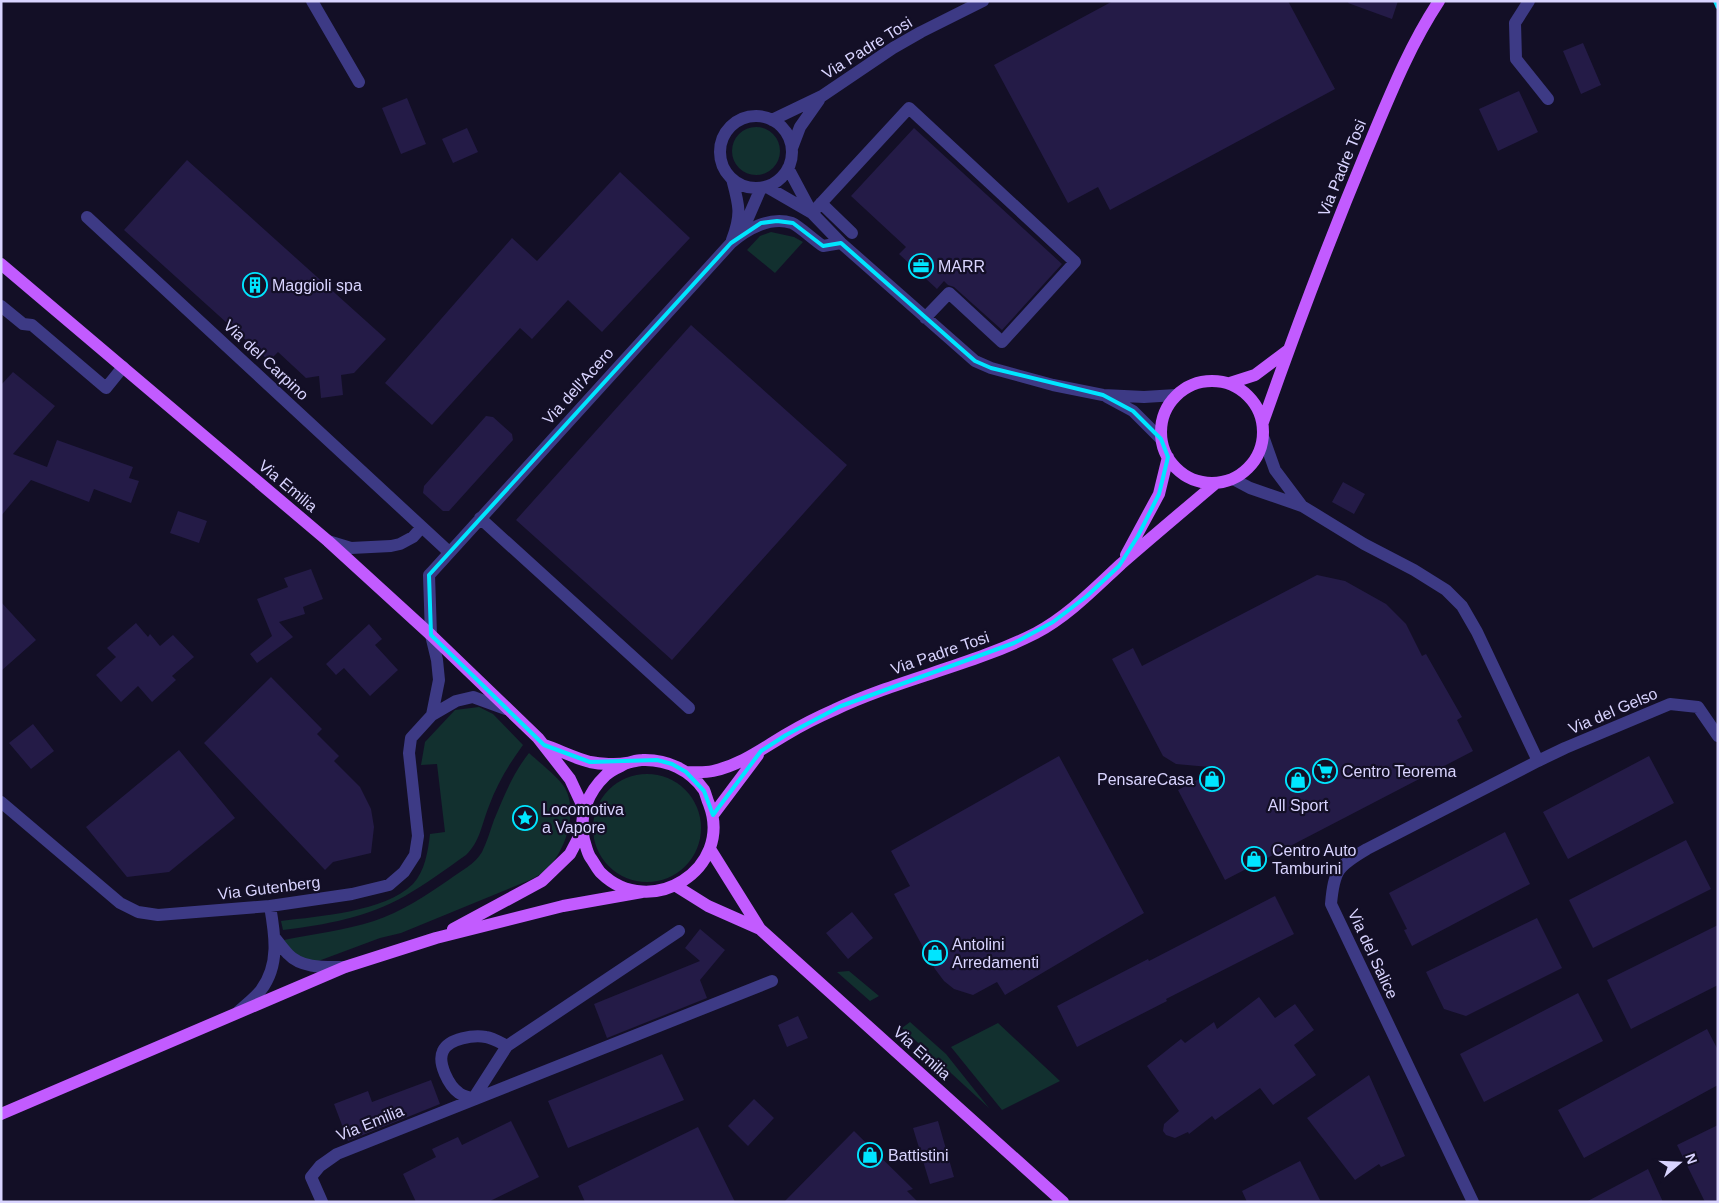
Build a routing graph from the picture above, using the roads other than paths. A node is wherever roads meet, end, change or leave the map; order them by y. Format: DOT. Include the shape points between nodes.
graph roads {
  1 [pos="312,1"];
  2 [pos="983,1"];
  3 [pos="1439,1"];
  4 [pos="1529,1"];
  5 [pos="359,82"];
  6 [pos="822,96"];
  7 [pos="1548,99"];
  8 [pos="772,120"];
  9 [pos="792,148"];
  10 [pos="788,168"];
  11 [pos="732,179"];
  12 [pos="764,187"];
  13 [pos="821,203"];
  14 [pos="812,213"];
  15 [pos="87,217"];
  16 [pos="852,233"];
  17 [pos="741,234"];
  18 [pos="731,242"];
  19 [pos="841,243"];
  20 [pos="3,268"];
  21 [pos="1,306"];
  22 [pos="925,318"];
  23 [pos="1287,351"];
  24 [pos="123,367"];
  25 [pos="1230,383"];
  26 [pos="1103,395"];
  27 [pos="1176,395"];
  28 [pos="1263,422"];
  29 [pos="1264,439"];
  30 [pos="1161,440"];
  31 [pos="1168,457"];
  32 [pos="1233,479"];
  33 [pos="1216,483"];
  34 [pos="1302,506"];
  35 [pos="480,518"];
  36 [pos="422,527"];
  37 [pos="328,541"];
  38 [pos="449,552"];
  39 [pos="1119,566"];
  40 [pos="431,636"];
  41 [pos="689,708"];
  42 [pos="506,709"];
  43 [pos="432,715"];
  44 [pos="1718,736"];
  45 [pos="544,745"];
  46 [pos="761,752"];
  47 [pos="1538,760"];
  48 [pos="625,764"];
  49 [pos="686,772"];
  50 [pos="1,802"];
  51 [pos="584,809"];
  52 [pos="713,815"];
  53 [pos="582,831"];
  54 [pos="710,849"];
  55 [pos="676,886"];
  56 [pos="642,892"];
  57 [pos="270,906"];
  58 [pos="760,929"];
  59 [pos="679,931"];
  60 [pos="275,938"];
  61 [pos="436,938"];
  62 [pos="345,967"];
  63 [pos="772,981"];
  64 [pos="238,1012"];
  65 [pos="508,1046"];
  66 [pos="474,1100"];
  67 [pos="1,1114"];
  68 [pos="322,1202"];
  69 [pos="1063,1202"];
  70 [pos="1473,1202"];
  1 -- 5 [label="street"];
  2 -- 6 [label="street, Via Padre Tosi" via="893,48"];
  3 -- 23 [label="main road, Via Padre Tosi" via="1404,60"];
  4 -- 7 [label="street" via="1514,23 1516,59"];
  6 -- 8 [label="street, Via Padre Tosi"];
  6 -- 9 [label="street, Via Padre Tosi" via="800,127"];
  8 -- 9 [label="street" via="785,132"];
  8 -- 11 [label="street" via="745,118 729,128 720,144 720,154"];
  9 -- 10 [label="street, Via Padre Tosi"];
  10 -- 12 [label="street" via="776,182"];
  10 -- 14 [label="street, Via Padre Tosi"];
  11 -- 12 [label="street, Via Padre Tosi" via="751,188"];
  11 -- 18 [label="street, Via dell'Acero" via="740,213"];
  12 -- 14 [label="street, Via Padre Tosi"];
  12 -- 17 [label="street, Via dell'Acero"];
  13 -- 14 [label="street"];
  13 -- 16 [label="street"];
  13 -- 22 [label="street" via="909,108 1075,262 1002,342 949,293"];
  14 -- 19 [label="street, Via Padre Tosi"];
  15 -- 36 [label="street, Via del Carpino"];
  17 -- 18 [label="street, Via dell'Acero"];
  17 -- 19 [label="street, Via dell'Acero" via="761,224 777,221 793,223 823,246"];
  18 -- 35 [label="street, Via dell'Acero"];
  19 -- 22 [label="street, Via Padre Tosi"];
  20 -- 24 [label="main road, Via Emilia"];
  21 -- 24 [label="street" via="23,324 32,325 106,388"];
  22 -- 26 [label="street, Via Padre Tosi" via="975,361 990,368"];
  23 -- 25 [label="main road, Via Padre Tosi" via="1255,375"];
  23 -- 28 [label="main road, Via Padre Tosi"];
  24 -- 37 [label="main road, Via Emilia"];
  25 -- 27 [label="main road, Via Padre Tosi" via="1201,381"];
  25 -- 28 [label="main road, Via Padre Tosi" via="1257,405"];
  26 -- 27 [label="street, Via Padre Tosi"];
  26 -- 30 [label="street, Via Padre Tosi" via="1133,411"];
  27 -- 30 [label="main road, Via Padre Tosi" via="1166,408 1161,423"];
  28 -- 29 [label="main road, Via Padre Tosi"];
  29 -- 32 [label="main road, Via Padre Tosi" via="1248,470"];
  29 -- 34 [label="street" via="1276,470"];
  30 -- 31 [label="main road, Via Padre Tosi"];
  31 -- 33 [label="main road, Via Padre Tosi" via="1176,469 1188,477"];
  31 -- 39 [label="main road, Via Padre Tosi" via="1159,494"];
  32 -- 33 [label="main road, Via Padre Tosi"];
  32 -- 34 [label="street"];
  33 -- 39 [label="main road, Via Padre Tosi"];
  34 -- 47 [label="street" via="1446,590 1462,606"];
  35 -- 38 [label="street, Via dell'Acero"];
  35 -- 41 [label="street"];
  36 -- 37 [label="street" via="413,537 391,546 351,548"];
  36 -- 38 [label="street"];
  37 -- 40 [label="main road, Via Emilia"];
  38 -- 40 [label="street, Via dell'Acero" via="429,575"];
  39 -- 46 [label="main road, Via Padre Tosi" via="1054,622 1037,632 992,652 841,706 806,723"];
  40 -- 42 [label="main road, Via Emilia"];
  40 -- 43 [label="street" via="439,680"];
  42 -- 43 [label="street, Via Gutenberg" via="473,697 456,701"];
  42 -- 45 [label="main road, Via Emilia"];
  43 -- 57 [label="street, Via Gutenberg" via="411,738 409,753 418,836 415,855 404,872 389,885"];
  44 -- 47 [label="street, Via del Gelso" via="1698,707 1670,704"];
  45 -- 48 [label="main road, Via Emilia" via="590,762"];
  45 -- 51 [label="main road, Via Emilia" via="570,779"];
  46 -- 49 [label="main road, Via Padre Tosi" via="728,767"];
  46 -- 52 [label="main road, Via Padre Tosi"];
  47 -- 70 [label="street, Via del Salice" via="1367,849 1338,871 1333,882 1331,904"];
  48 -- 49 [label="main road, Via Emilia" via="657,760"];
  48 -- 51 [label="main road, Via Emilia" via="607,774 593,790"];
  49 -- 52 [label="main road, Via Emilia" via="704,791"];
  50 -- 57 [label="street, Via Gutenberg" via="120,903 138,912 158,915"];
  51 -- 53 [label="main road, Via Emilia"];
  52 -- 54 [label="main road, Via Emilia"];
  53 -- 56 [label="main road, Via Emilia" via="588,854 601,873 620,886"];
  53 -- 61 [label="main road" via="570,854 542,881"];
  54 -- 55 [label="main road, Via Emilia" via="702,864"];
  54 -- 58 [label="main road, Via Emilia"];
  55 -- 56 [label="main road, Via Emilia"];
  55 -- 58 [label="main road, Via Emilia" via="708,906"];
  56 -- 61 [label="main road" via="563,906"];
  57 -- 60 [label="street"];
  58 -- 69 [label="main road, Via Emilia"];
  59 -- 65 [label="street"];
  60 -- 62 [label="street" via="289,956 302,963"];
  60 -- 64 [label="street" via="271,973 260,990"];
  61 -- 62 [label="main road"];
  62 -- 64 [label="main road"];
  63 -- 66 [label="street, Via Emilia"];
  64 -- 67 [label="main road"];
  65 -- 66 [label="street"];
  65 -- 66 [label="street" via="488,1037 468,1036 443,1051 446,1077 459,1093"];
  66 -- 68 [label="street, Via Emilia" via="337,1154 311,1177"];
}
